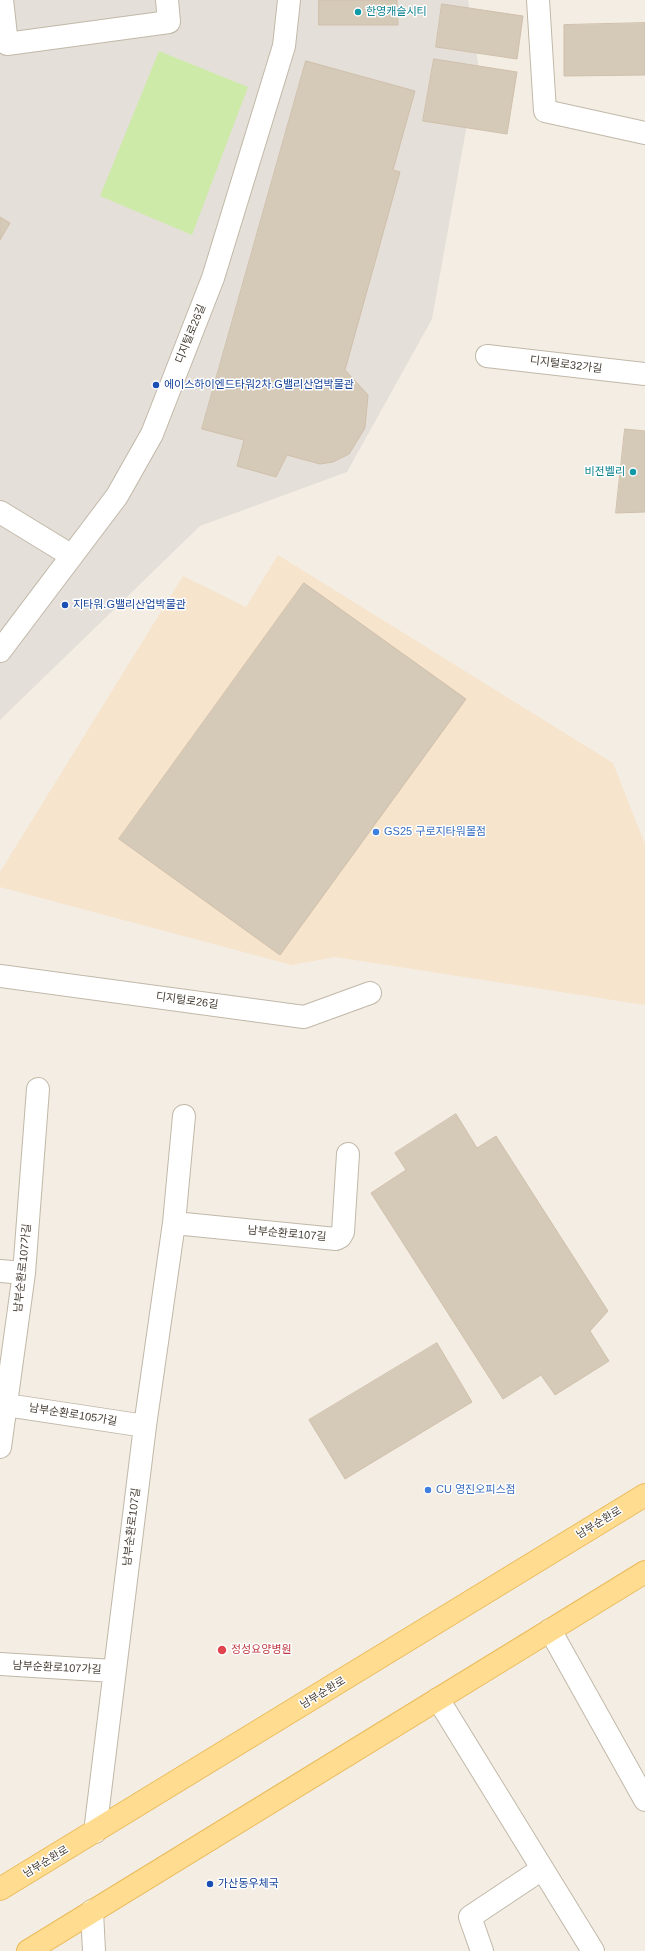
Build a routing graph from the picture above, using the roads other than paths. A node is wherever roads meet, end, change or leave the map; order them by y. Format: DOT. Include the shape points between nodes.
graph roads {
  1 [pos="2,0"];
  2 [pos="167,0"];
  3 [pos="289,0"];
  4 [pos="538,0"];
  5 [pos="645,133"];
  6 [pos="487,356"];
  7 [pos="645,374"];
  8 [pos="0,512"];
  9 [pos="72,556"];
  10 [pos="0,651"];
  11 [pos="0,976"];
  12 [pos="370,993"];
  13 [pos="38,1089"];
  14 [pos="184,1116"];
  15 [pos="348,1154"];
  16 [pos="174,1223"];
  17 [pos="0,1271"];
  18 [pos="24,1273"];
  19 [pos="3,1404"];
  20 [pos="145,1426"];
  21 [pos="0,1447"];
  22 [pos="645,1495"];
  23 [pos="645,1572"];
  24 [pos="550,1630"];
  25 [pos="0,1664"];
  26 [pos="114,1671"];
  27 [pos="438,1699"];
  28 [pos="645,1800"];
  29 [pos="95,1832"];
  30 [pos="542,1869"];
  31 [pos="0,1889"];
  32 [pos="92,1912"];
  33 [pos="28,1951"];
  34 [pos="94,1951"];
  35 [pos="482,1951"];
  36 [pos="593,1951"];
  1 -- 2 [label="street" via="7,44 169,22"];
  3 -- 9 [label="street, 디지털로26길" via="284,46 213,278 152,434 118,496"];
  4 -- 5 [label="street" via="546,112"];
  6 -- 7 [label="street, 디지털로32가길"];
  8 -- 9 [label="street"];
  9 -- 10 [label="street, 디지털로26길"];
  11 -- 12 [label="street, 디지털로26길" via="304,1017"];
  13 -- 18 [label="street, 남부순환로107가길"];
  14 -- 16 [label="street, 남부순환로107길"];
  15 -- 16 [label="street, 남부순환로107길" via="343,1232 336,1239"];
  16 -- 20 [label="street, 남부순환로107길"];
  17 -- 18 [label="street"];
  18 -- 19 [label="street, 남부순환로107가길"];
  19 -- 20 [label="street, 남부순환로105가길"];
  19 -- 21 [label="street, 남부순환로107가길"];
  20 -- 26 [label="street, 남부순환로107길"];
  22 -- 29 [label="main road, 남부순환로"];
  23 -- 24 [label="main road"];
  24 -- 27 [label="main road"];
  24 -- 28 [label="street"];
  25 -- 26 [label="street, 남부순환로107가길"];
  26 -- 29 [label="street, 남부순환로107길"];
  27 -- 30 [label="street"];
  27 -- 32 [label="main road"];
  29 -- 31 [label="main road, 남부순환로"];
  30 -- 35 [label="street" via="470,1917"];
  30 -- 36 [label="street"];
  32 -- 33 [label="main road"];
  32 -- 34 [label="street"];
}
